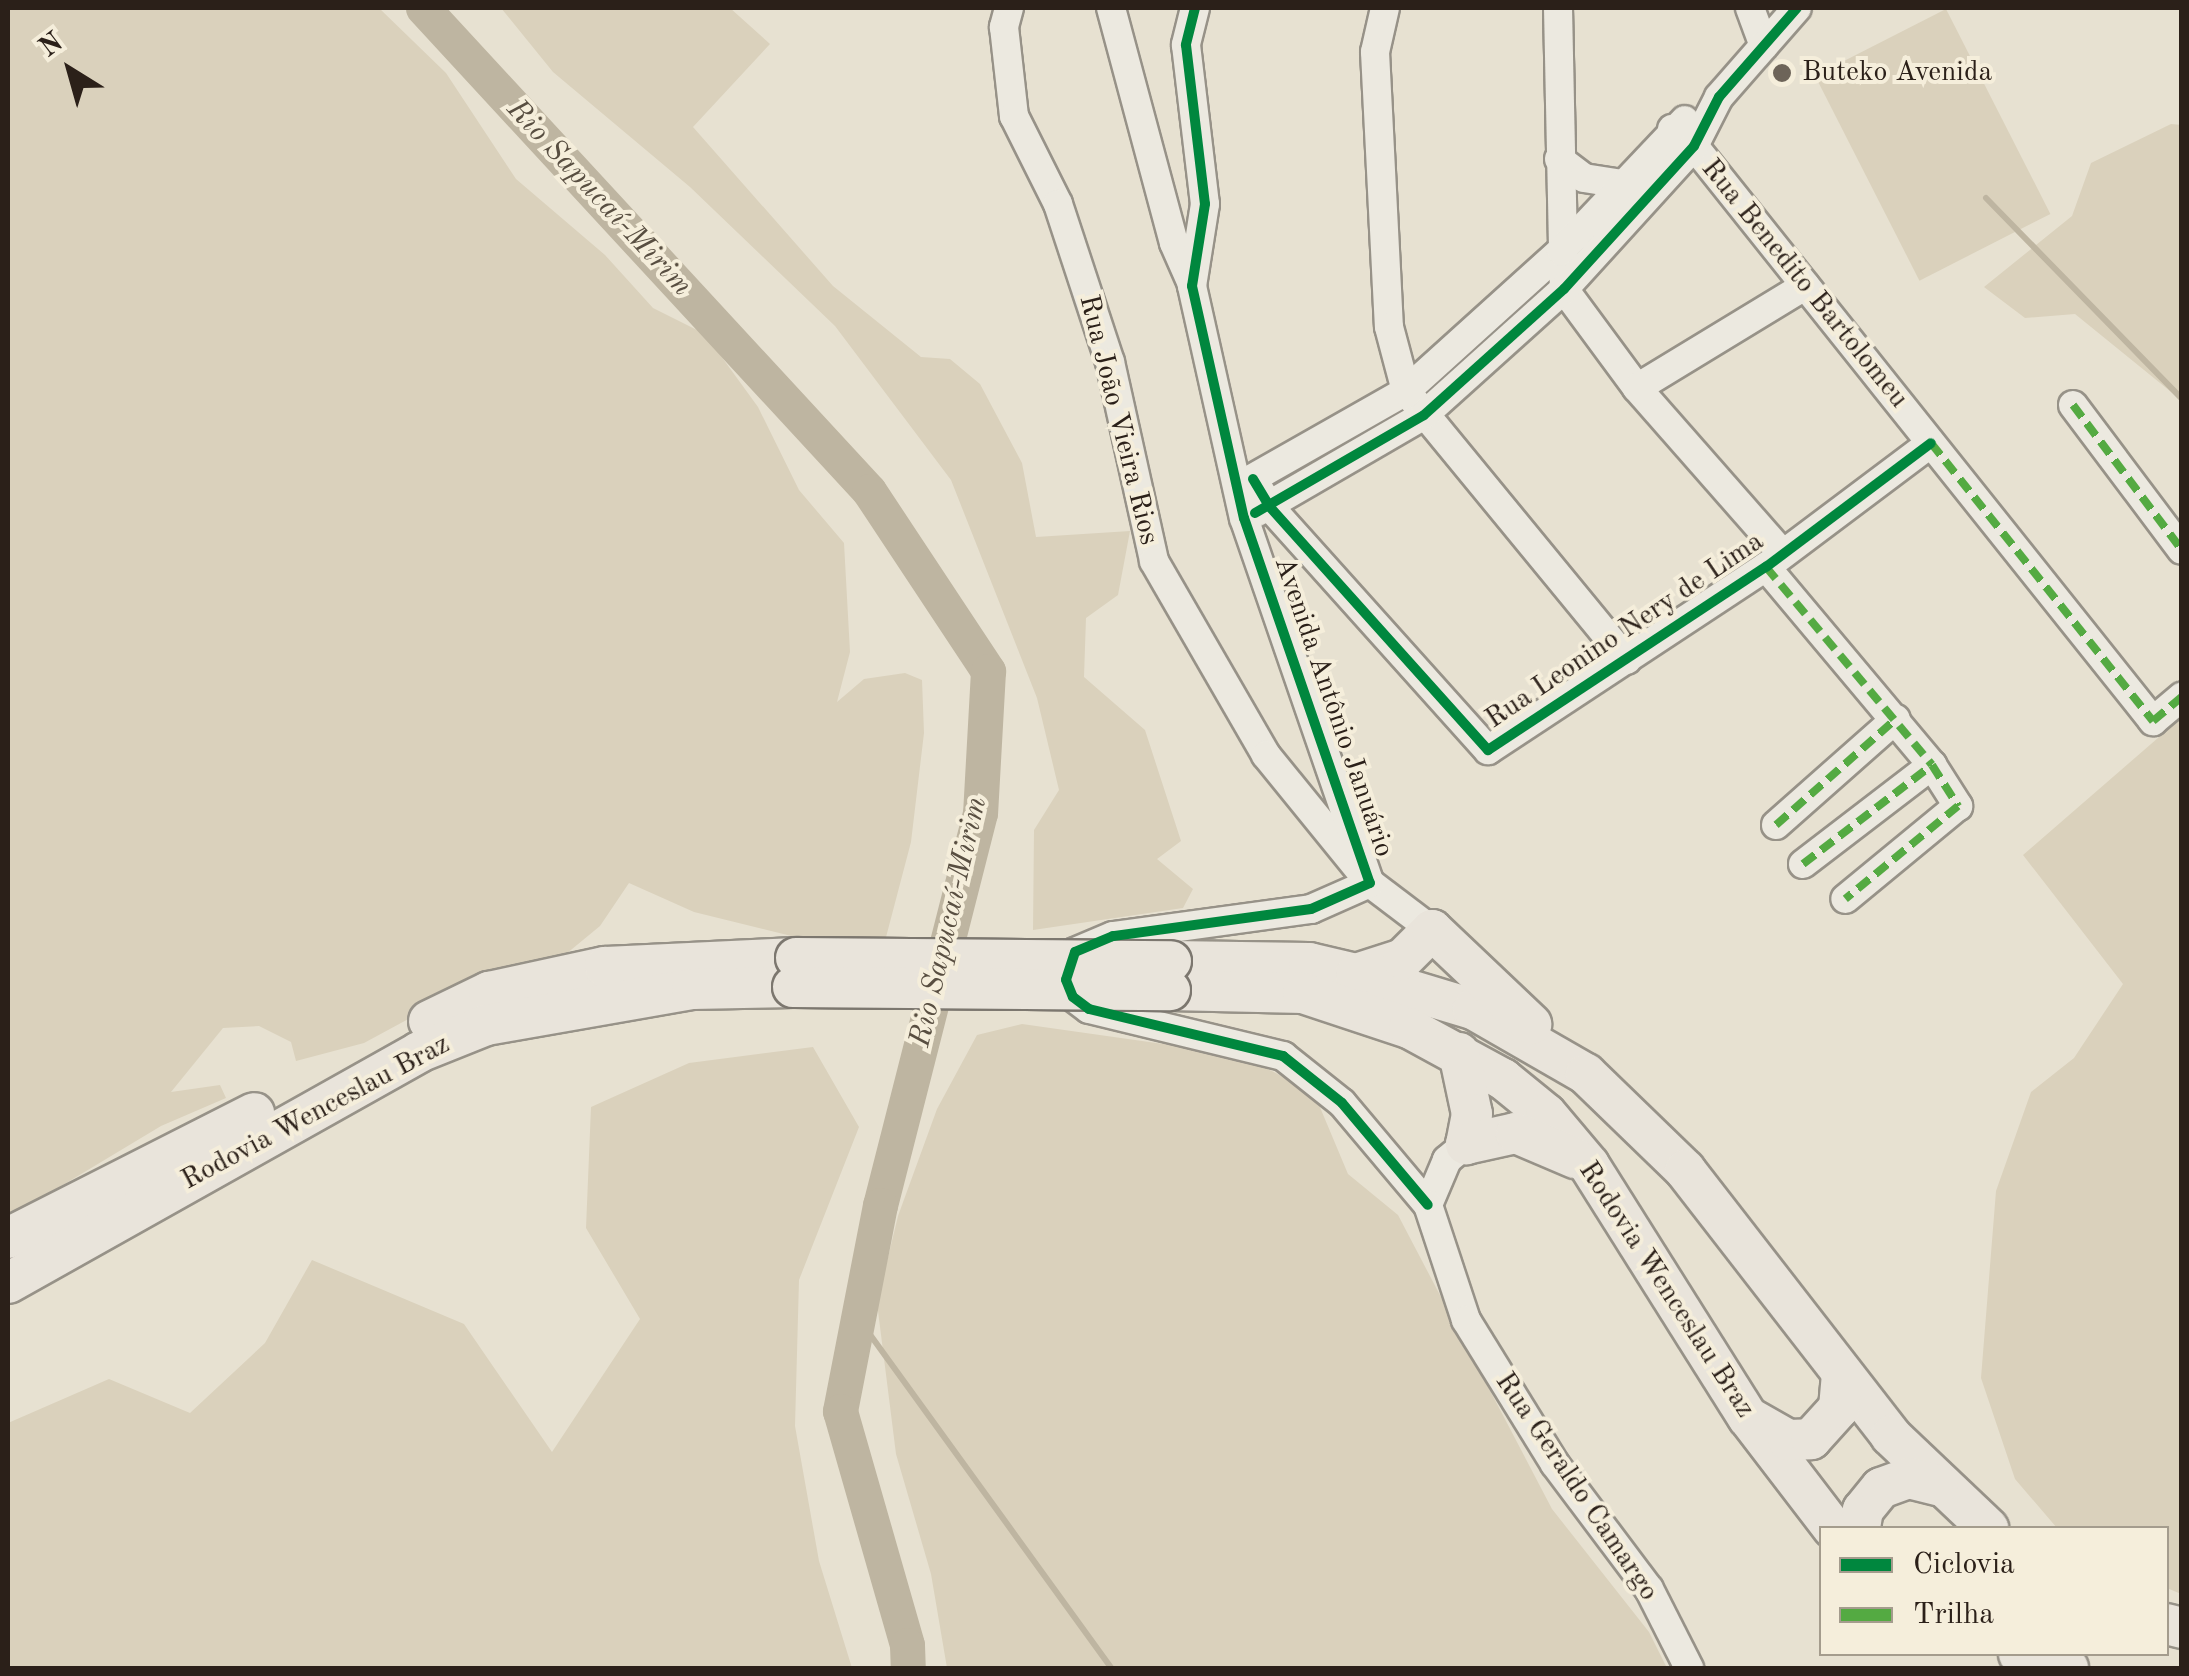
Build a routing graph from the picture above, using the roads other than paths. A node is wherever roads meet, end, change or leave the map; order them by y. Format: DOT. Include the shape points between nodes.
graph roads {
  1 [pos="1008,8"];
  2 [pos="1112,8"];
  3 [pos="1194,8"];
  4 [pos="1385,8"];
  5 [pos="1558,8"];
  6 [pos="1750,8"];
  7 [pos="1797,8"];
  8 [pos="1764,46"];
  9 [pos="1683,137"];
  10 [pos="1559,159"];
  11 [pos="1623,184"];
  12 [pos="1562,252"];
  13 [pos="1192,286"];
  14 [pos="1806,286"];
  15 [pos="1564,290"];
  16 [pos="1637,388"];
  17 [pos="1406,391"];
  18 [pos="2072,406"];
  19 [pos="1424,415"];
  20 [pos="1931,443"];
  21 [pos="1244,484"];
  22 [pos="1270,506"];
  23 [pos="1244,518"];
  24 [pos="2182,550"];
  25 [pos="1774,560"];
  26 [pos="1628,660"];
  27 [pos="2182,696"];
  28 [pos="1896,720"];
  29 [pos="1932,764"];
  30 [pos="1776,825"];
  31 [pos="1802,864"];
  32 [pos="1370,883"];
  33 [pos="1845,899"];
  34 [pos="1432,930"];
  35 [pos="794,973"];
  36 [pos="1356,974"];
  37 [pos="1170,976"];
  38 [pos="1459,1053"];
  39 [pos="1586,1074"];
  40 [pos="1466,1144"];
  41 [pos="1589,1165"];
  42 [pos="1428,1205"];
  43 [pos="8,1238"];
  44 [pos="8,1283"];
  45 [pos="1842,1376"];
  46 [pos="1748,1417"];
  47 [pos="1938,1485"];
  48 [pos="1832,1526"];
  49 [pos="1860,1526"];
  50 [pos="1986,1526"];
  51 [pos="2026,1656"];
  52 [pos="1689,1668"];
  53 [pos="2068,1668"];
  1 -- 32 [label="street, Rua João Vieira Rios" via="1004,27 1014,116 1058,204 1110,362 1154,561 1266,756"];
  2 -- 13 [label="street" via="1174,244"];
  3 -- 13 [label="street" via="1186,45 1205,204"];
  4 -- 17 [label="street" via="1375,52 1389,328"];
  5 -- 10 [label="street"];
  6 -- 8 [label="street"];
  7 -- 8 [label="street"];
  8 -- 9 [label="street"];
  9 -- 11 [label="street"];
  9 -- 14 [label="street, Rua Benedito Bartolomeu"];
  9 -- 15 [label="street"];
  10 -- 11 [label="street" via="1584,178"];
  10 -- 12 [label="street"];
  11 -- 12 [label="street"];
  12 -- 15 [label="street"];
  12 -- 17 [label="street"];
  13 -- 21 [label="street, Avenida Antônio Januário"];
  14 -- 16 [label="street"];
  14 -- 20 [label="street, Rua Benedito Bartolomeu"];
  15 -- 16 [label="street"];
  15 -- 19 [label="street"];
  16 -- 25 [label="street"];
  17 -- 19 [label="street"];
  17 -- 21 [label="street"];
  18 -- 24 [label="street"];
  19 -- 22 [label="street"];
  19 -- 26 [label="street"];
  20 -- 25 [label="street, Rua Leonino Nery de Lima"];
  20 -- 27 [label="street, Rua Benedito Bartolomeu" via="2153,721"];
  21 -- 22 [label="street, Rua Leonino Nery de Lima"];
  21 -- 23 [label="street, Avenida Antônio Januário"];
  22 -- 23 [label="street"];
  22 -- 26 [label="street, Rua Leonino Nery de Lima" via="1488,750"];
  23 -- 32 [label="street, Avenida Antônio Januário"];
  25 -- 26 [label="street, Rua Leonino Nery de Lima"];
  25 -- 28 [label="street"];
  28 -- 29 [label="street"];
  28 -- 30 [label="street"];
  29 -- 31 [label="street"];
  29 -- 33 [label="street" via="1958,806"];
  32 -- 34 [label="street, Rua João Vieira Rios"];
  32 -- 42 [label="street" via="1311,908 1113,936 1075,952 1066,980 1073,997 1089,1008 1283,1056 1342,1103"];
  34 -- 36 [label="highway" via="1403,958"];
  34 -- 39 [label="highway"];
  35 -- 37 [label="highway, Rodovia Wenceslau Braz, bridge"];
  35 -- 43 [label="highway, Rodovia Wenceslau Braz" via="605,967 489,992"];
  35 -- 44 [label="highway, Rodovia Wenceslau Braz" via="602,1000 486,1025 419,1052"];
  36 -- 37 [label="highway, Rodovia Wenceslau Braz" via="1308,963"];
  36 -- 39 [label="highway, Rodovia Wenceslau Braz" via="1472,1010"];
  37 -- 38 [label="highway, Rodovia Wenceslau Braz" via="1361,1009"];
  38 -- 40 [label="highway" via="1472,1114"];
  38 -- 41 [label="highway, Rodovia Wenceslau Braz" via="1546,1114"];
  39 -- 45 [label="highway, Rodovia Wenceslau Braz" via="1685,1170"];
  40 -- 41 [label="highway" via="1516,1133"];
  40 -- 42 [label="street" via="1447,1160"];
  41 -- 46 [label="highway, Rodovia Wenceslau Braz"];
  42 -- 52 [label="street, Rua Geraldo Camargo" via="1466,1320 1555,1464 1649,1589"];
  45 -- 46 [label="highway" via="1839,1408 1811,1439 1788,1440"];
  45 -- 47 [label="highway, Rodovia Wenceslau Braz"];
  46 -- 48 [label="highway, Rodovia Wenceslau Braz"];
  47 -- 49 [label="highway" via="1909,1478 1881,1488 1862,1510"];
  47 -- 50 [label="highway, Rodovia Wenceslau Braz"];
  51 -- 53 [label="highway"];
}
